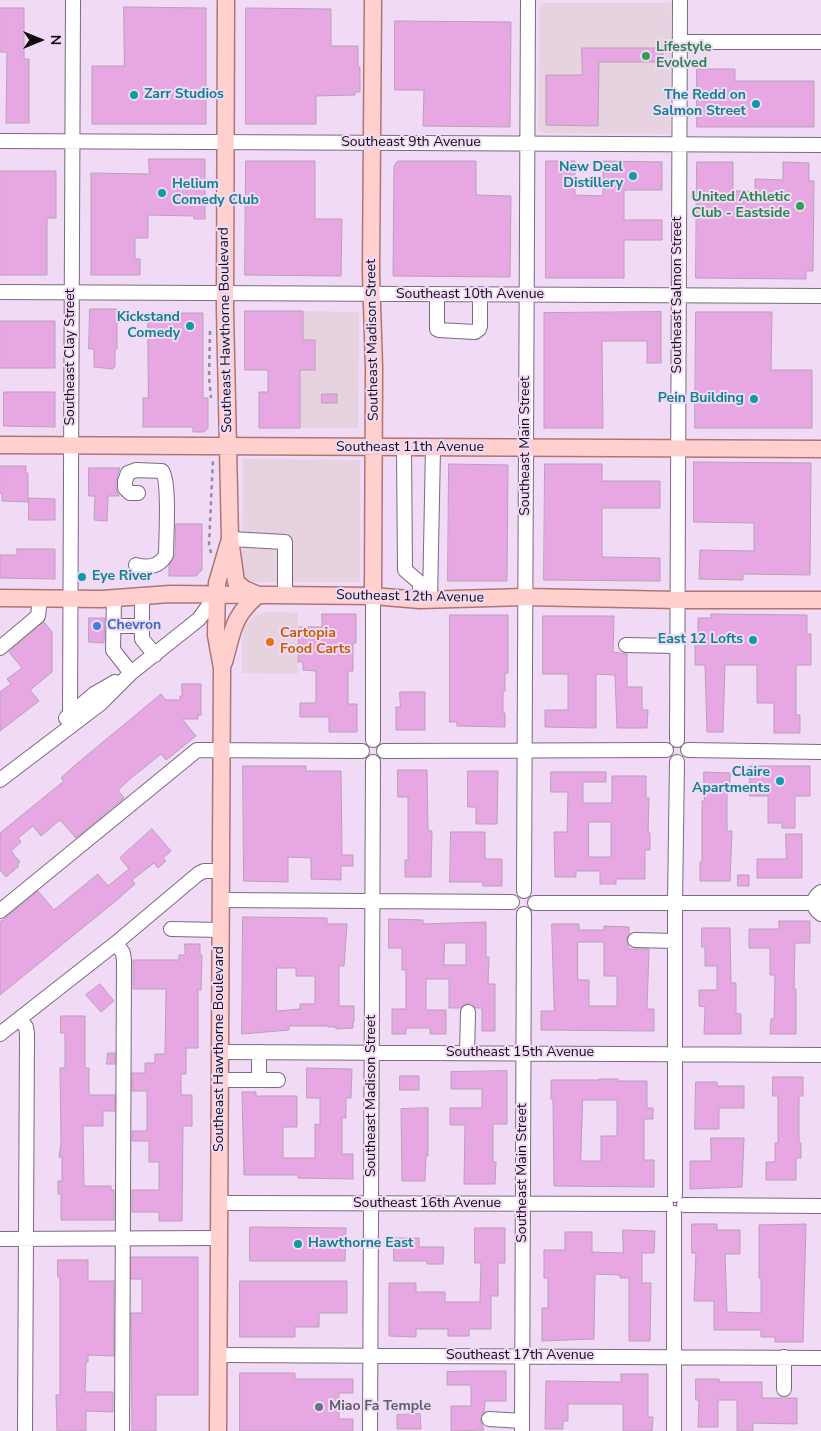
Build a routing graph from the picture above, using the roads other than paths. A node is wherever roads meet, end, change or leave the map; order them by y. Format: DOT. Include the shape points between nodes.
graph roads {
  1 [pos="73,0"];
  2 [pos="226,0"];
  3 [pos="373,0"];
  4 [pos="528,0"];
  5 [pos="680,0"];
  6 [pos="679,42"];
  7 [pos="821,42"];
  8 [pos="0,140"];
  9 [pos="73,141"];
  10 [pos="226,142"];
  11 [pos="371,143"];
  12 [pos="527,144"];
  13 [pos="679,145"];
  14 [pos="821,146"];
  15 [pos="0,292"];
  16 [pos="72,293"];
  17 [pos="225,293"];
  18 [pos="372,294"];
  19 [pos="436,295"];
  20 [pos="480,295"];
  21 [pos="527,296"];
  22 [pos="678,296"];
  23 [pos="821,296"];
  24 [pos="0,445"];
  25 [pos="71,446"];
  26 [pos="228,447"];
  27 [pos="374,448"];
  28 [pos="404,448"];
  29 [pos="433,448"];
  30 [pos="526,448"];
  31 [pos="677,449"];
  32 [pos="821,449"];
  33 [pos="138,493"];
  34 [pos="230,539"];
  35 [pos="136,565"];
  36 [pos="217,594"];
  37 [pos="142,595"];
  38 [pos="258,595"];
  39 [pos="285,595"];
  40 [pos="373,596"];
  41 [pos="525,597"];
  42 [pos="0,598"];
  43 [pos="40,598"];
  44 [pos="114,598"];
  45 [pos="71,599"];
  46 [pos="425,600"];
  47 [pos="677,600"];
  48 [pos="821,600"];
  49 [pos="114,626"];
  50 [pos="142,626"];
  51 [pos="626,645"];
  52 [pos="677,646"];
  53 [pos="0,648"];
  54 [pos="155,655"];
  55 [pos="222,668"];
  56 [pos="131,673"];
  57 [pos="70,714"];
  58 [pos="373,740"];
  59 [pos="677,740"];
  60 [pos="222,750"];
  61 [pos="666,750"];
  62 [pos="688,750"];
  63 [pos="37,751"];
  64 [pos="362,751"];
  65 [pos="384,751"];
  66 [pos="525,751"];
  67 [pos="821,752"];
  68 [pos="373,762"];
  69 [pos="677,762"];
  70 [pos="0,780"];
  71 [pos="221,871"];
  72 [pos="524,891"];
  73 [pos="221,900"];
  74 [pos="373,901"];
  75 [pos="512,902"];
  76 [pos="675,902"];
  77 [pos="535,903"];
  78 [pos="819,903"];
  79 [pos="0,912"];
  80 [pos="524,914"];
  81 [pos="171,929"];
  82 [pos="221,930"];
  83 [pos="635,940"];
  84 [pos="675,941"];
  85 [pos="116,942"];
  86 [pos="468,1012"];
  87 [pos="19,1019"];
  88 [pos="0,1034"];
  89 [pos="220,1052"];
  90 [pos="259,1052"];
  91 [pos="372,1053"];
  92 [pos="467,1053"];
  93 [pos="523,1053"];
  94 [pos="675,1054"];
  95 [pos="821,1055"];
  96 [pos="220,1080"];
  97 [pos="259,1080"];
  98 [pos="278,1080"];
  99 [pos="219,1203"];
  100 [pos="371,1204"];
  101 [pos="675,1204"];
  102 [pos="523,1205"];
  103 [pos="821,1206"];
  104 [pos="123,1238"];
  105 [pos="219,1238"];
  106 [pos="0,1239"];
  107 [pos="26,1239"];
  108 [pos="218,1355"];
  109 [pos="371,1356"];
  110 [pos="522,1356"];
  111 [pos="674,1357"];
  112 [pos="784,1358"];
  113 [pos="821,1358"];
  114 [pos="784,1390"];
  115 [pos="489,1419"];
  116 [pos="522,1426"];
  117 [pos="25,1431"];
  118 [pos="122,1431"];
  119 [pos="218,1431"];
  120 [pos="370,1431"];
  121 [pos="674,1431"];
  1 -- 9 [label="street, Southeast Clay Street"];
  2 -- 10 [label="main road, Southeast Hawthorne Boulevard"];
  3 -- 11 [label="main road, Southeast Madison Street"];
  4 -- 12 [label="street, Southeast Main Street"];
  5 -- 6 [label="street, Southeast Salmon Street"];
  6 -- 7 [label="street"];
  6 -- 13 [label="street, Southeast Salmon Street"];
  8 -- 9 [label="street, Southeast 9th Avenue"];
  9 -- 10 [label="street, Southeast 9th Avenue"];
  9 -- 16 [label="street, Southeast Clay Street"];
  10 -- 11 [label="street, Southeast 9th Avenue"];
  10 -- 17 [label="main road, Southeast Hawthorne Boulevard"];
  11 -- 12 [label="street, Southeast 9th Avenue"];
  11 -- 18 [label="main road, Southeast Madison Street"];
  12 -- 13 [label="street, Southeast 9th Avenue"];
  12 -- 21 [label="street, Southeast Main Street"];
  13 -- 14 [label="street, Southeast 9th Avenue"];
  13 -- 22 [label="street, Southeast Salmon Street"];
  15 -- 16 [label="street, Southeast 10th Avenue"];
  16 -- 17 [label="street, Southeast 10th Avenue"];
  16 -- 25 [label="street, Southeast Clay Street"];
  17 -- 18 [label="street, Southeast 10th Avenue"];
  17 -- 26 [label="main road, Southeast Hawthorne Boulevard"];
  18 -- 19 [label="street, Southeast 10th Avenue"];
  18 -- 27 [label="main road, Southeast Madison Street"];
  19 -- 20 [label="street, Southeast 10th Avenue"];
  19 -- 20 [label="street" via="437,329 475,332 480,326"];
  20 -- 21 [label="street, Southeast 10th Avenue"];
  21 -- 22 [label="street, Southeast 10th Avenue"];
  21 -- 30 [label="street, Southeast Main Street"];
  22 -- 23 [label="street, Southeast 10th Avenue"];
  22 -- 31 [label="street, Southeast Salmon Street"];
  24 -- 25 [label="main road, Southeast 11th Avenue"];
  25 -- 26 [label="main road, Southeast 11th Avenue"];
  25 -- 45 [label="street, Southeast Clay Street"];
  26 -- 27 [label="main road, Southeast 11th Avenue"];
  26 -- 34 [label="main road, Southeast Hawthorne Boulevard"];
  27 -- 28 [label="main road, Southeast 11th Avenue"];
  27 -- 40 [label="main road, Southeast Madison Street"];
  28 -- 29 [label="main road, Southeast 11th Avenue"];
  28 -- 46 [label="street" via="405,570 420,583"];
  29 -- 30 [label="main road, Southeast 11th Avenue"];
  29 -- 46 [label="street"];
  30 -- 31 [label="main road, Southeast 11th Avenue"];
  30 -- 41 [label="street, Southeast Main Street"];
  31 -- 32 [label="main road, Southeast 11th Avenue"];
  31 -- 47 [label="street, Southeast Salmon Street"];
  33 -- 35 [label="street" via="130,493 125,488 128,473 136,470 162,471 166,494 166,555 162,562 151,566"];
  34 -- 36 [label="main road, Southeast Hawthorne Boulevard" via="218,578"];
  34 -- 38 [label="main road, Southeast Hawthorne Boulevard" via="236,582 244,590"];
  34 -- 39 [label="street" via="285,542"];
  36 -- 37 [label="main road, Southeast 12th Avenue"];
  36 -- 38 [label="main road, Southeast 12th Avenue"];
  36 -- 54 [label="street" via="199,620"];
  36 -- 55 [label="main road, Southeast Hawthorne Boulevard" via="216,635"];
  37 -- 44 [label="main road, Southeast 12th Avenue"];
  37 -- 50 [label="street"];
  38 -- 39 [label="main road, Southeast 12th Avenue"];
  38 -- 55 [label="main road, Southeast Hawthorne Boulevard" via="246,605 234,624"];
  39 -- 40 [label="main road, Southeast 12th Avenue"];
  40 -- 46 [label="main road, Southeast 12th Avenue"];
  40 -- 58 [label="street, Southeast Madison Street"];
  41 -- 46 [label="main road, Southeast 12th Avenue"];
  41 -- 47 [label="main road, Southeast 12th Avenue"];
  41 -- 66 [label="street, Southeast Main Street"];
  42 -- 43 [label="main road, Southeast 12th Avenue"];
  43 -- 45 [label="main road, Southeast 12th Avenue"];
  43 -- 53 [label="street" via="38,616"];
  44 -- 45 [label="main road, Southeast 12th Avenue"];
  44 -- 49 [label="street"];
  45 -- 57 [label="street, Southeast Clay Street"];
  47 -- 48 [label="main road, Southeast 12th Avenue"];
  47 -- 52 [label="street, Southeast Salmon Street"];
  49 -- 50 [label="street"];
  49 -- 56 [label="street" via="113,650"];
  50 -- 54 [label="street" via="142,639"];
  51 -- 52 [label="street"];
  52 -- 59 [label="street, Southeast Salmon Street"];
  54 -- 56 [label="street"];
  55 -- 60 [label="main road, Southeast Hawthorne Boulevard"];
  56 -- 57 [label="street" via="94,694"];
  56 -- 63 [label="street" via="100,704"];
  57 -- 63 [label="street"];
  58 -- 64 [label="street" via="365,742"];
  58 -- 65 [label="street" via="381,744"];
  59 -- 61 [label="street" via="670,742"];
  59 -- 62 [label="street" via="683,742"];
  60 -- 64 [label="street"];
  60 -- 71 [label="main road, Southeast Hawthorne Boulevard"];
  60 -- 79 [label="street" via="197,750"];
  61 -- 66 [label="street"];
  61 -- 69 [label="street" via="668,757"];
  62 -- 67 [label="street"];
  62 -- 69 [label="street" via="686,757"];
  63 -- 70 [label="street"];
  64 -- 68 [label="street" via="365,759"];
  65 -- 66 [label="street"];
  65 -- 68 [label="street" via="381,758"];
  66 -- 72 [label="street, Southeast Main Street"];
  68 -- 74 [label="street, Southeast Madison Street"];
  69 -- 76 [label="street"];
  71 -- 73 [label="main road, Southeast Hawthorne Boulevard"];
  71 -- 85 [label="street" via="198,874"];
  72 -- 75 [label="street" via="515,895"];
  72 -- 77 [label="street" via="532,895"];
  73 -- 74 [label="street"];
  73 -- 82 [label="main road, Southeast Hawthorne Boulevard"];
  74 -- 75 [label="street"];
  74 -- 91 [label="street, Southeast Madison Street"];
  75 -- 80 [label="street" via="515,911"];
  76 -- 77 [label="street"];
  76 -- 78 [label="street"];
  76 -- 84 [label="street"];
  77 -- 80 [label="street" via="532,910"];
  80 -- 93 [label="street, Southeast Main Street"];
  81 -- 82 [label="street"];
  82 -- 89 [label="main road, Southeast Hawthorne Boulevard"];
  83 -- 84 [label="street"];
  84 -- 94 [label="street"];
  85 -- 87 [label="street"];
  85 -- 104 [label="street" via="124,960"];
  86 -- 92 [label="street"];
  87 -- 88 [label="street"];
  87 -- 107 [label="street" via="27,1034"];
  89 -- 90 [label="street, Southeast 15th Avenue"];
  89 -- 96 [label="main road, Southeast Hawthorne Boulevard"];
  90 -- 91 [label="street, Southeast 15th Avenue"];
  90 -- 97 [label="street"];
  91 -- 92 [label="street, Southeast 15th Avenue"];
  91 -- 100 [label="street, Southeast Madison Street"];
  92 -- 93 [label="street, Southeast 15th Avenue"];
  93 -- 94 [label="street, Southeast 15th Avenue"];
  93 -- 102 [label="street, Southeast Main Street"];
  94 -- 95 [label="street, Southeast 15th Avenue"];
  94 -- 101 [label="street"];
  96 -- 97 [label="street"];
  96 -- 99 [label="main road, Southeast Hawthorne Boulevard"];
  97 -- 98 [label="street"];
  99 -- 100 [label="street, Southeast 16th Avenue"];
  99 -- 105 [label="main road, Southeast Hawthorne Boulevard"];
  100 -- 102 [label="street, Southeast 16th Avenue"];
  100 -- 109 [label="street, Southeast Madison Street"];
  101 -- 102 [label="street, Southeast 16th Avenue"];
  101 -- 103 [label="street, Southeast 16th Avenue"];
  101 -- 111 [label="street"];
  102 -- 110 [label="street, Southeast Main Street"];
  104 -- 105 [label="street"];
  104 -- 107 [label="street"];
  104 -- 118 [label="street"];
  105 -- 108 [label="main road, Southeast Hawthorne Boulevard"];
  106 -- 107 [label="street"];
  107 -- 117 [label="street"];
  108 -- 109 [label="street, Southeast 17th Avenue"];
  108 -- 119 [label="main road, Southeast Hawthorne Boulevard"];
  109 -- 110 [label="street, Southeast 17th Avenue"];
  109 -- 120 [label="street, Southeast Madison Street"];
  110 -- 111 [label="street, Southeast 17th Avenue"];
  110 -- 116 [label="street, Southeast Main Street"];
  111 -- 112 [label="street, Southeast 17th Avenue"];
  111 -- 121 [label="street"];
  112 -- 113 [label="street, Southeast 17th Avenue"];
  112 -- 114 [label="street"];
  115 -- 116 [label="street"];
}
